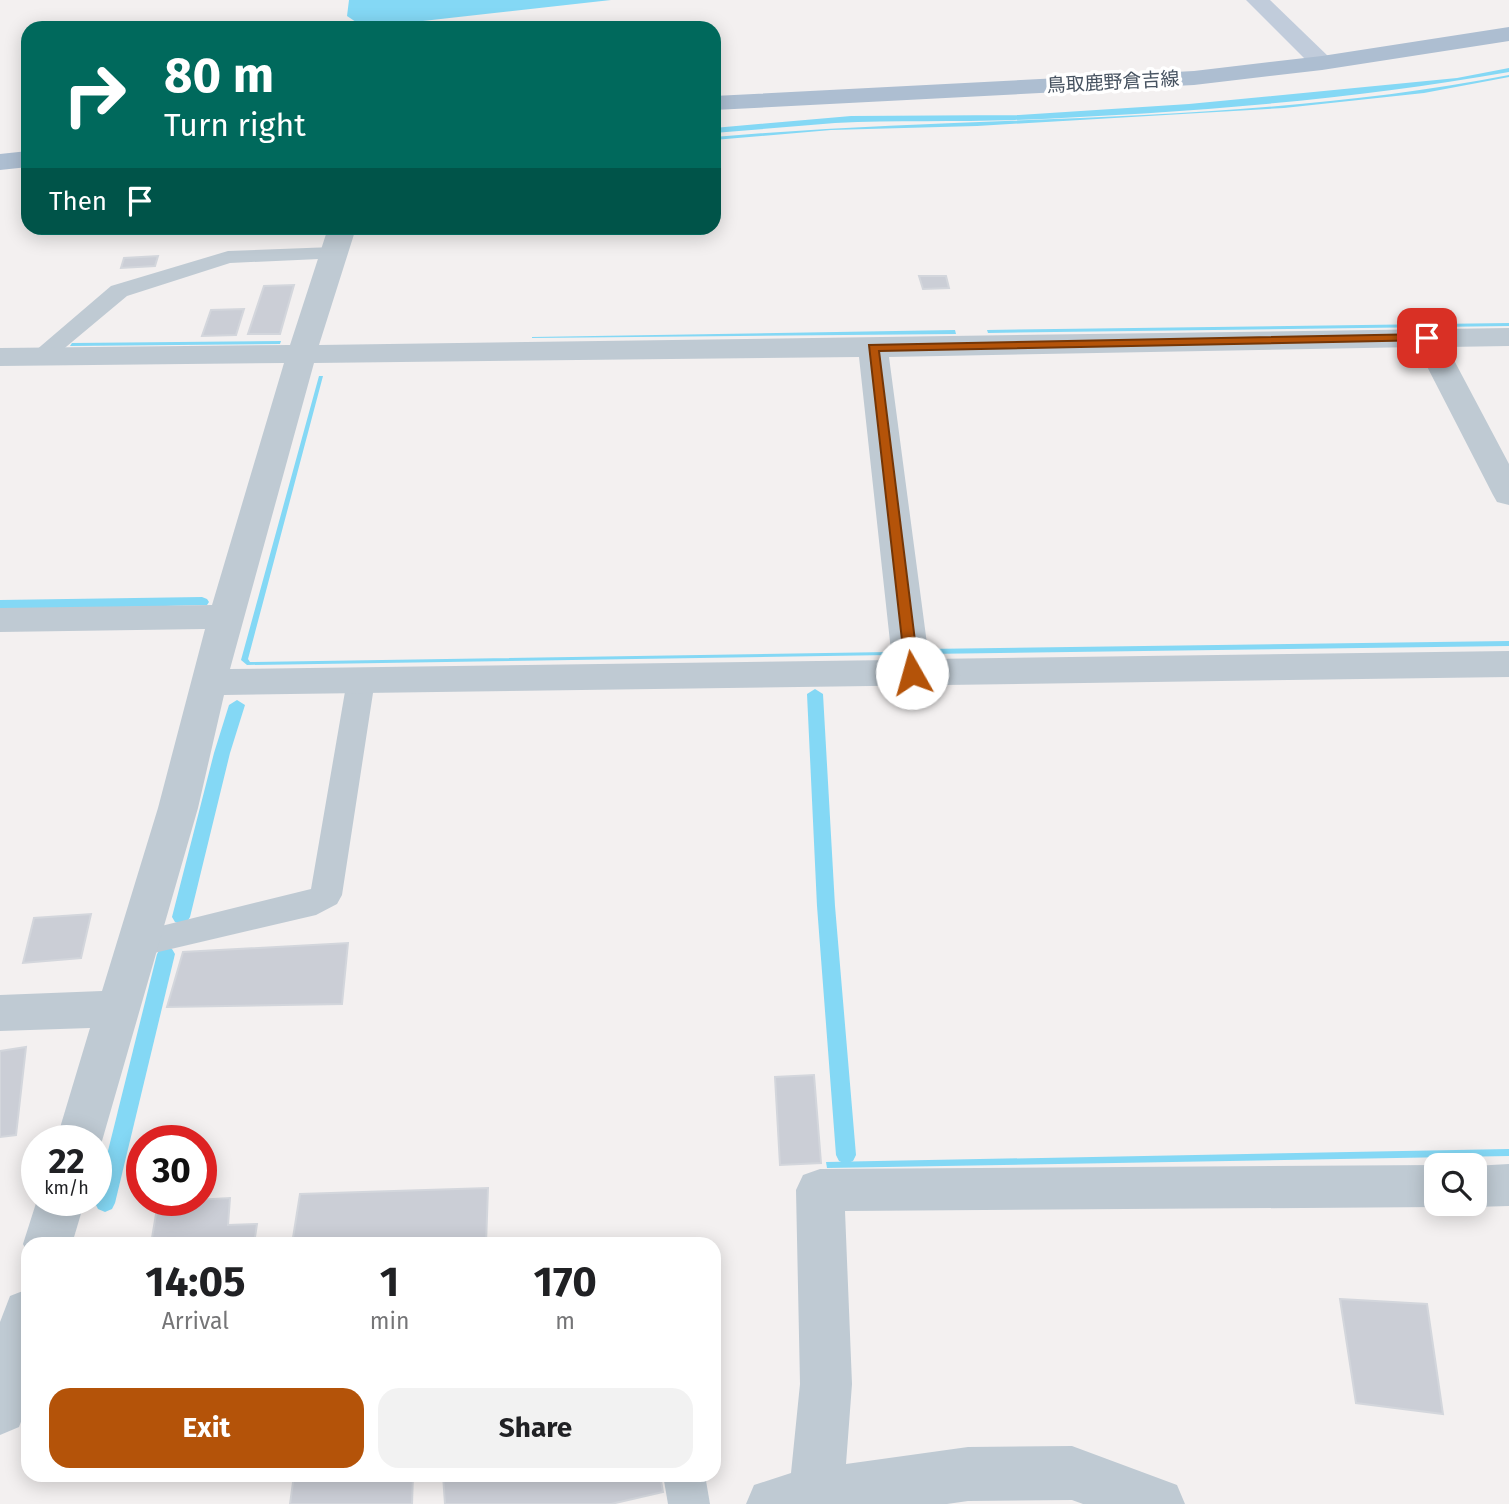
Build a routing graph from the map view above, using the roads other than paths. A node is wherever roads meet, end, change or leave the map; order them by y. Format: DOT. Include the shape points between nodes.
graph roads {
  1 [pos="1257,0"];
  2 [pos="1509,34"];
  3 [pos="1322,63"];
  4 [pos="721,103"];
  5 [pos="21,160"];
  6 [pos="0,162"];
  7 [pos="338,240"];
  8 [pos="1509,337"];
  9 [pos="1427,338"];
  10 [pos="873,348"];
  11 [pos="302,352"];
  12 [pos="0,357"];
  13 [pos="40,357"];
  14 [pos="1509,495"];
  15 [pos="227,617"];
  16 [pos="0,620"];
  17 [pos="1509,664"];
  18 [pos="912,673"];
  19 [pos="361,680"];
  20 [pos="208,682"];
  21 [pos="137,944"];
  22 [pos="118,1009"];
  23 [pos="0,1013"];
  24 [pos="84,1125"];
  25 [pos="1509,1185"];
  26 [pos="1424,1186"];
  27 [pos="1487,1186"];
  28 [pos="56,1216"];
  29 [pos="50,1237"];
  30 [pos="21,1350"];
  31 [pos="0,1409"];
  32 [pos="685,1482"];
  33 [pos="990,1489"];
  34 [pos="794,1500"];
  35 [pos="689,1504"];
  36 [pos="1158,1504"];
  1 -- 3 [label="street"];
  2 -- 3 [label="main road, 鳥取鹿野倉吉線"];
  3 -- 4 [label="main road, 鳥取鹿野倉吉線" via="1194,78"];
  5 -- 6 [label="main road"];
  7 -- 11 [label="street"];
  7 -- 13 [label="lane" via="228,257 119,291"];
  8 -- 9 [label="street"];
  9 -- 10 [label="street"];
  9 -- 14 [label="street"];
  10 -- 11 [label="street"];
  10 -- 18 [label="street"];
  11 -- 13 [label="street"];
  11 -- 15 [label="street"];
  12 -- 13 [label="street"];
  15 -- 16 [label="street"];
  15 -- 20 [label="street"];
  17 -- 18 [label="street"];
  18 -- 19 [label="street"];
  19 -- 20 [label="street"];
  19 -- 21 [label="lane" via="326,895 316,902"];
  20 -- 21 [label="street" via="178,808"];
  21 -- 22 [label="street"];
  22 -- 23 [label="street"];
  22 -- 24 [label="street"];
  25 -- 27 [label="street"];
  26 -- 34 [label="street" via="820,1190 826,1384"];
  28 -- 29 [label="street"];
  30 -- 31 [label="street"];
  32 -- 35 [label="lane"];
  33 -- 34 [label="street" via="968,1474"];
  33 -- 36 [label="street" via="1072,1473"];
}
